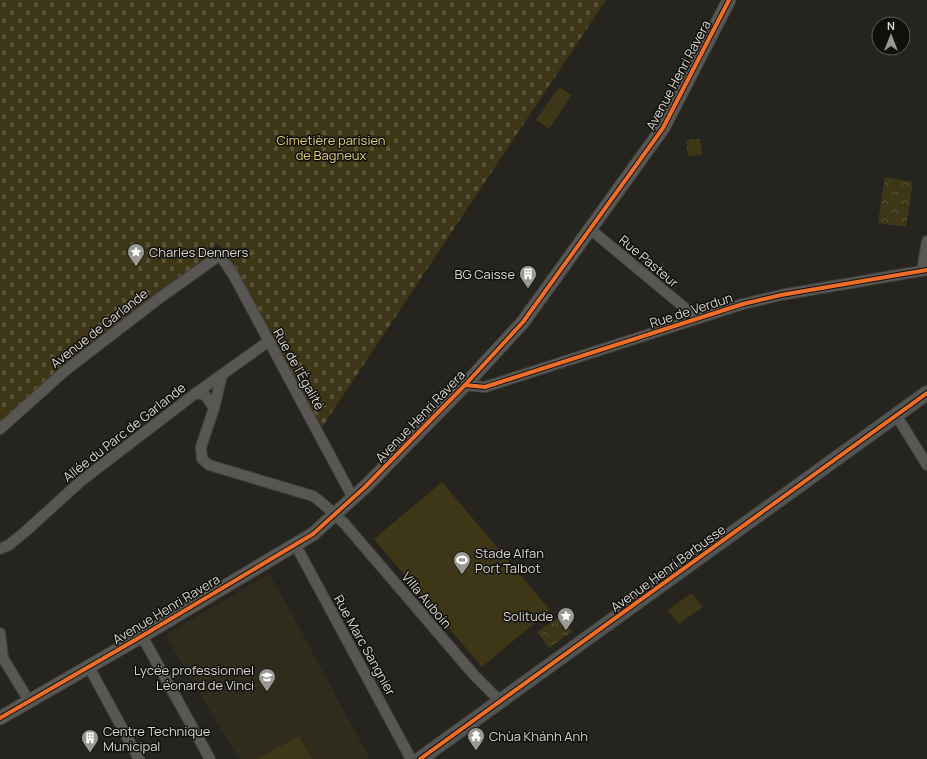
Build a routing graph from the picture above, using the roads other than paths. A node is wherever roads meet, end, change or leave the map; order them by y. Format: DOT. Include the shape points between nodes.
graph roads {
  1 [pos="730,0"];
  2 [pos="590,229"];
  3 [pos="927,241"];
  4 [pos="220,255"];
  5 [pos="924,270"];
  6 [pos="691,313"];
  7 [pos="269,341"];
  8 [pos="222,375"];
  9 [pos="465,385"];
  10 [pos="196,393"];
  11 [pos="927,393"];
  12 [pos="214,408"];
  13 [pos="896,416"];
  14 [pos="0,430"];
  15 [pos="927,465"];
  16 [pos="353,498"];
  17 [pos="334,514"];
  18 [pos="295,544"];
  19 [pos="0,549"];
  20 [pos="0,632"];
  21 [pos="142,636"];
  22 [pos="89,666"];
  23 [pos="29,701"];
  24 [pos="501,702"];
  25 [pos="0,718"];
  26 [pos="140,759"];
  27 [pos="210,759"];
  28 [pos="411,759"];
  29 [pos="420,759"];
  1 -- 2 [label="street, Avenue Henri Ravera" via="663,128"];
  2 -- 6 [label="street, Rue Pasteur"];
  2 -- 9 [label="street, Avenue Henri Ravera" via="523,322"];
  3 -- 5 [label="street"];
  4 -- 7 [label="street, Rue de l'Égalité"];
  4 -- 14 [label="street, Avenue de Garlande" via="160,297 66,370"];
  5 -- 9 [label="street, Rue de Verdun" via="743,304 485,387"];
  7 -- 8 [label="street, Allée du Parc de Garlande"];
  7 -- 16 [label="street, Rue de l'Égalité"];
  8 -- 10 [label="street, Allée du Parc de Garlande"];
  8 -- 12 [label="street, Villa Auboin"];
  9 -- 16 [label="street, Avenue Henri Ravera"];
  10 -- 12 [label="street" via="205,395"];
  10 -- 19 [label="street, Allée du Parc de Garlande" via="81,481 26,531"];
  11 -- 13 [label="main road, Avenue Henri Barbusse"];
  12 -- 17 [label="street, Villa Auboin" via="201,447 202,459 209,465 313,496"];
  13 -- 15 [label="street"];
  13 -- 24 [label="main road, Avenue Henri Barbusse" via="655,588"];
  16 -- 17 [label="street, Avenue Henri Ravera"];
  17 -- 18 [label="street, Avenue Henri Ravera" via="319,529"];
  17 -- 24 [label="street, Villa Auboin" via="474,676"];
  18 -- 21 [label="street, Avenue Henri Ravera"];
  18 -- 28 [label="street, Rue Marc Sangnier"];
  20 -- 23 [label="street" via="3,658"];
  21 -- 22 [label="street, Avenue Henri Ravera"];
  21 -- 27 [label="street"];
  22 -- 23 [label="street, Avenue Henri Ravera"];
  22 -- 26 [label="street"];
  23 -- 25 [label="street, Avenue Henri Ravera"];
  24 -- 29 [label="main road, Avenue Henri Barbusse"];
}
